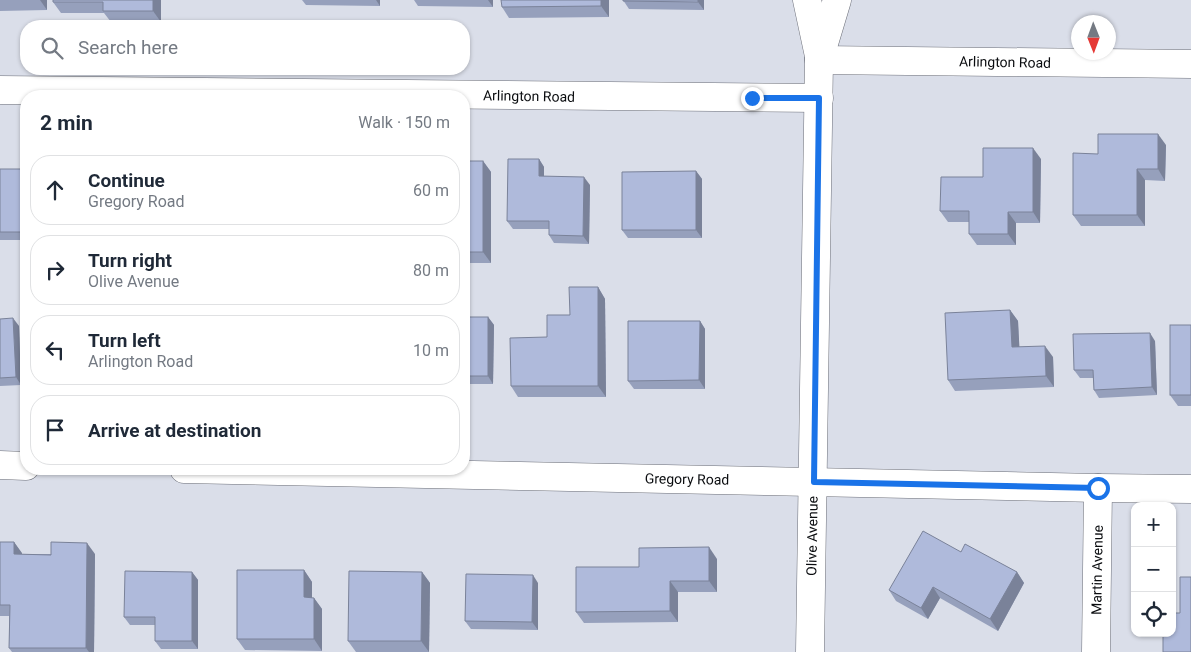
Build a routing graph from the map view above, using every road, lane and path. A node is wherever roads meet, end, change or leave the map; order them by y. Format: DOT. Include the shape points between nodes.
graph roads {
  1 [pos="806,0"];
  2 [pos="837,0"];
  3 [pos="819,60"];
  4 [pos="1191,64"];
  5 [pos="0,90"];
  6 [pos="20,90"];
  7 [pos="470,95"];
  8 [pos="819,98"];
  9 [pos="0,465"];
  10 [pos="20,466"];
  11 [pos="470,475"];
  12 [pos="814,482"];
  13 [pos="1098,488"];
  14 [pos="1191,489"];
  15 [pos="810,652"];
  16 [pos="1096,652"];
  1 -- 3 [label="street, Olive Avenue"];
  2 -- 3 [label="street, Olive Avenue"];
  3 -- 4 [label="street, Arlington Road"];
  3 -- 8 [label="street, Olive Avenue"];
  5 -- 6 [label="street, Arlington Road"];
  7 -- 8 [label="street, Arlington Road"];
  8 -- 12 [label="street, Olive Avenue"];
  9 -- 10 [label="street"];
  11 -- 12 [label="street, Gregory Road"];
  12 -- 13 [label="street, Gregory Road"];
  12 -- 15 [label="street, Olive Avenue"];
  13 -- 14 [label="street, Gregory Road"];
  13 -- 16 [label="street, Martin Avenue"];
}
